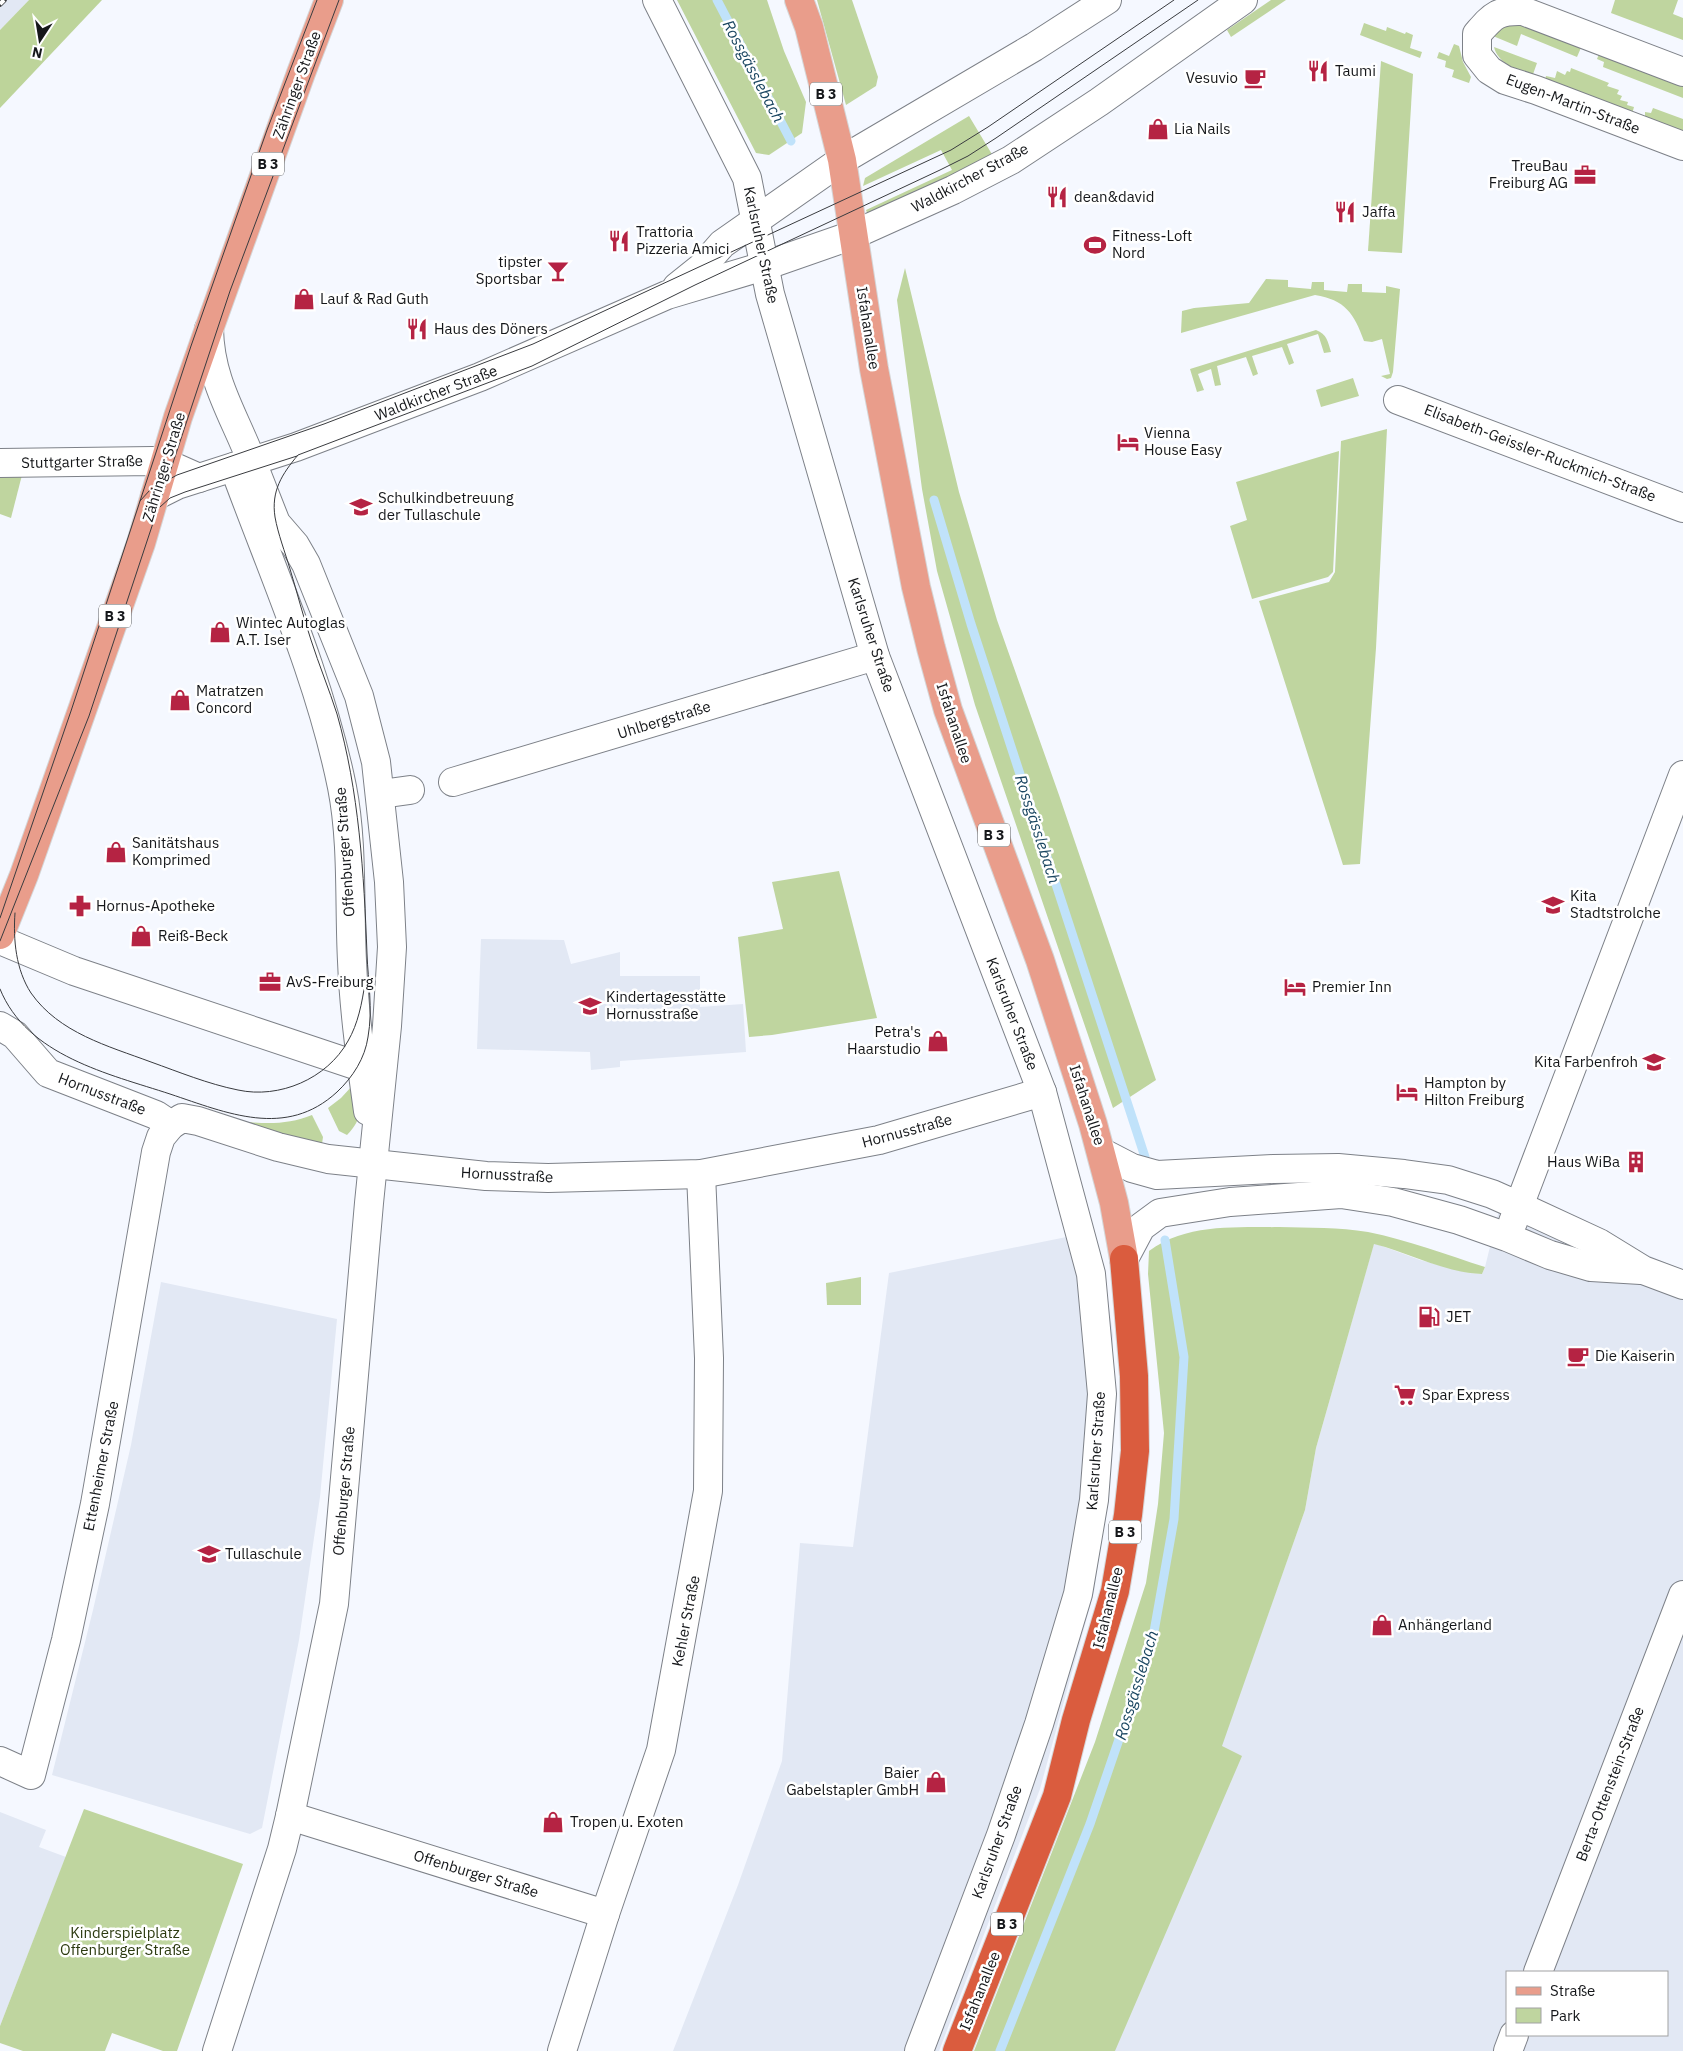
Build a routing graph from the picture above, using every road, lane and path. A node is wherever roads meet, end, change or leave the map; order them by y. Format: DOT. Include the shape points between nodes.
graph roads {
  1 [pos="329,0"];
  2 [pos="657,0"];
  3 [pos="800,0"];
  4 [pos="1107,0"];
  5 [pos="1242,0"];
  6 [pos="1683,72"];
  7 [pos="1683,146"];
  8 [pos="842,160"];
  9 [pos="755,220"];
  10 [pos="853,235"];
  11 [pos="764,266"];
  12 [pos="667,295"];
  13 [pos="209,329"];
  14 [pos="1398,400"];
  15 [pos="0,464"];
  16 [pos="164,464"];
  17 [pos="243,465"];
  18 [pos="200,478"];
  19 [pos="155,496"];
  20 [pos="1683,508"];
  21 [pos="875,656"];
  22 [pos="1683,775"];
  23 [pos="453,782"];
  24 [pos="410,790"];
  25 [pos="381,794"];
  26 [pos="0,935"];
  27 [pos="0,940"];
  28 [pos="8,1030"];
  29 [pos="372,1071"];
  30 [pos="1042,1092"];
  31 [pos="170,1125"];
  32 [pos="1102,1153"];
  33 [pos="374,1162"];
  34 [pos="701,1174"];
  35 [pos="1519,1206"];
  36 [pos="1507,1237"];
  37 [pos="1124,1259"];
  38 [pos="1642,1270"];
  39 [pos="1683,1285"];
  40 [pos="1683,1596"];
  41 [pos="0,1761"];
  42 [pos="290,1816"];
  43 [pos="605,1914"];
  44 [pos="1538,1971"];
  45 [pos="1514,2036"];
  46 [pos="217,2051"];
  47 [pos="562,2051"];
  48 [pos="919,2051"];
  49 [pos="956,2051"];
  50 [pos="1508,2051"];
  1 -- 13 [label="main road, Zähringer Straße / B 3"];
  2 -- 9 [label="street, Karlsruher Straße" via="747,178"];
  3 -- 8 [label="main road, B 3"];
  4 -- 8 [label="street, Waldkircher Straße" via="1034,47"];
  5 -- 10 [label="street, Waldkircher Straße" via="1011,160"];
  6 -- 7 [label="street, Eugen-Martin-Straße" via="1523,12 1506,10 1492,17 1477,34 1477,55 1489,70 1505,80"];
  8 -- 9 [label="street, Waldkircher Straße"];
  8 -- 10 [label="main road, Isfahanallee / B 3"];
  9 -- 11 [label="street, Karlsruher Straße"];
  9 -- 12 [label="street, Waldkircher Straße" via="722,244 702,267"];
  10 -- 11 [label="street, Waldkircher Straße"];
  10 -- 32 [label="main road, Isfahanallee / B 3" via="874,369 916,588 931,648 948,710 1040,960"];
  11 -- 12 [label="street, Waldkircher Straße"];
  11 -- 21 [label="street, Karlsruher Straße"];
  12 -- 17 [label="street, Waldkircher Straße" via="480,377"];
  13 -- 16 [label="main road, Zähringer Straße / B 3"];
  13 -- 17 [label="street" via="214,370"];
  14 -- 20 [label="street, Elisabeth-Geissler-Ruckmich-Straße"];
  15 -- 16 [label="street, Stuttgarter Straße" via="153,461"];
  16 -- 18 [label="street"];
  16 -- 19 [label="main road, Zähringer Straße / B 3"];
  17 -- 18 [label="street, Waldkircher Straße"];
  17 -- 25 [label="street, Offenburger Straße" via="276,523 306,564 359,696"];
  17 -- 29 [label="street, Offenburger Straße" via="331,737 338,768 346,815 353,979"];
  18 -- 19 [label="street, Waldkircher Straße"];
  19 -- 26 [label="main road, Zähringer Straße / B 3" via="24,875"];
  21 -- 23 [label="street, Uhlbergstraße"];
  21 -- 30 [label="street, Karlsruher Straße"];
  22 -- 35 [label="street"];
  24 -- 25 [label="street"];
  25 -- 29 [label="street, Offenburger Straße" via="392,946"];
  27 -- 29 [label="street" via="74,971"];
  28 -- 31 [label="street, Hornusstraße" via="48,1073 156,1115"];
  29 -- 33 [label="street, Offenburger Straße"];
  30 -- 34 [label="street, Hornusstraße" via="879,1140"];
  30 -- 48 [label="street, Karlsruher Straße" via="1091,1274 1102,1394 1094,1500 1074,1614 1001,1835"];
  31 -- 33 [label="street, Hornusstraße" via="182,1118 296,1152"];
  31 -- 41 [label="street, Ettenheimer Straße" via="156,1152 95,1504 66,1640 31,1775"];
  32 -- 35 [label="street" via="1132,1168 1157,1175 1338,1168 1404,1174 1448,1180"];
  32 -- 37 [label="main road, Isfahanallee / B 3"];
  33 -- 34 [label="street, Hornusstraße" via="502,1177"];
  33 -- 42 [label="street, Offenburger Straße" via="334,1604"];
  34 -- 43 [label="street, Kehler Straße" via="709,1358 708,1491 662,1750"];
  35 -- 36 [label="street"];
  35 -- 38 [label="street" via="1599,1242"];
  36 -- 37 [label="street" via="1393,1202 1341,1194 1292,1196 1160,1213 1141,1227"];
  36 -- 38 [label="street" via="1591,1267"];
  37 -- 49 [label="highway, Isfahanallee / B 3" via="1134,1376 1135,1451 1115,1591 1057,1796"];
  38 -- 39 [label="street"];
  40 -- 44 [label="street, Berta-Ottenstein-Straße"];
  42 -- 43 [label="street, Offenburger Straße"];
  42 -- 46 [label="street, Offenburger Straße"];
  43 -- 47 [label="street, Kehler Straße"];
  45 -- 50 [label="street"];
}
